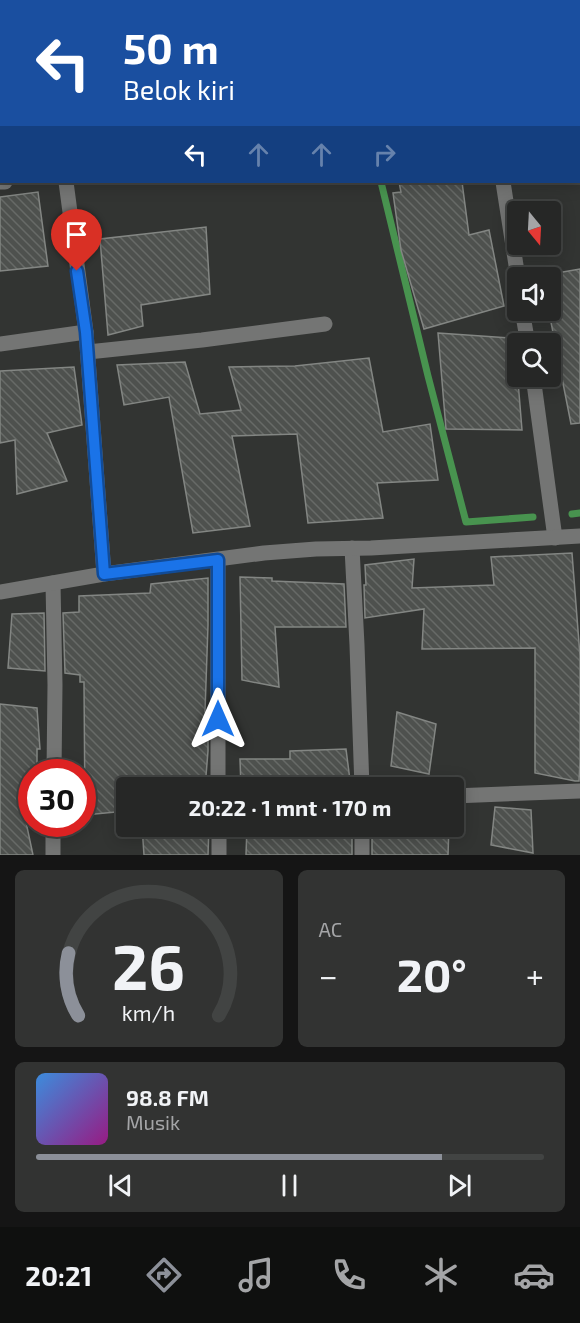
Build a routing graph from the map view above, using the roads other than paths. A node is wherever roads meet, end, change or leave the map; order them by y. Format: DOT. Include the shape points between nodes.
graph roads {
  1 [pos="66,183"];
  2 [pos="503,183"];
  3 [pos="516,267"];
  4 [pos="325,324"];
  5 [pos="86,332"];
  6 [pos="0,344"];
  7 [pos="88,352"];
  8 [pos="534,387"];
  9 [pos="580,536"];
  10 [pos="555,538"];
  11 [pos="352,548"];
  12 [pos="218,560"];
  13 [pos="104,574"];
  14 [pos="53,584"];
  15 [pos="0,592"];
  16 [pos="54,759"];
  17 [pos="218,777"];
  18 [pos="362,777"];
  19 [pos="580,791"];
  20 [pos="464,796"];
  21 [pos="53,837"];
  22 [pos="219,837"];
  23 [pos="362,837"];
  24 [pos="53,855"];
  25 [pos="219,855"];
  26 [pos="362,855"];
  1 -- 5 [label="street"];
  2 -- 3 [label="street"];
  4 -- 7 [label="street"];
  5 -- 6 [label="street"];
  5 -- 7 [label="street"];
  7 -- 13 [label="street"];
  8 -- 10 [label="street"];
  9 -- 10 [label="street"];
  10 -- 11 [label="street"];
  11 -- 12 [label="street"];
  11 -- 18 [label="street"];
  12 -- 13 [label="street"];
  12 -- 17 [label="street"];
  13 -- 14 [label="street"];
  14 -- 15 [label="street"];
  14 -- 16 [label="street"];
  19 -- 20 [label="street"];
  21 -- 24 [label="street"];
  22 -- 25 [label="street"];
  23 -- 26 [label="street"];
}
